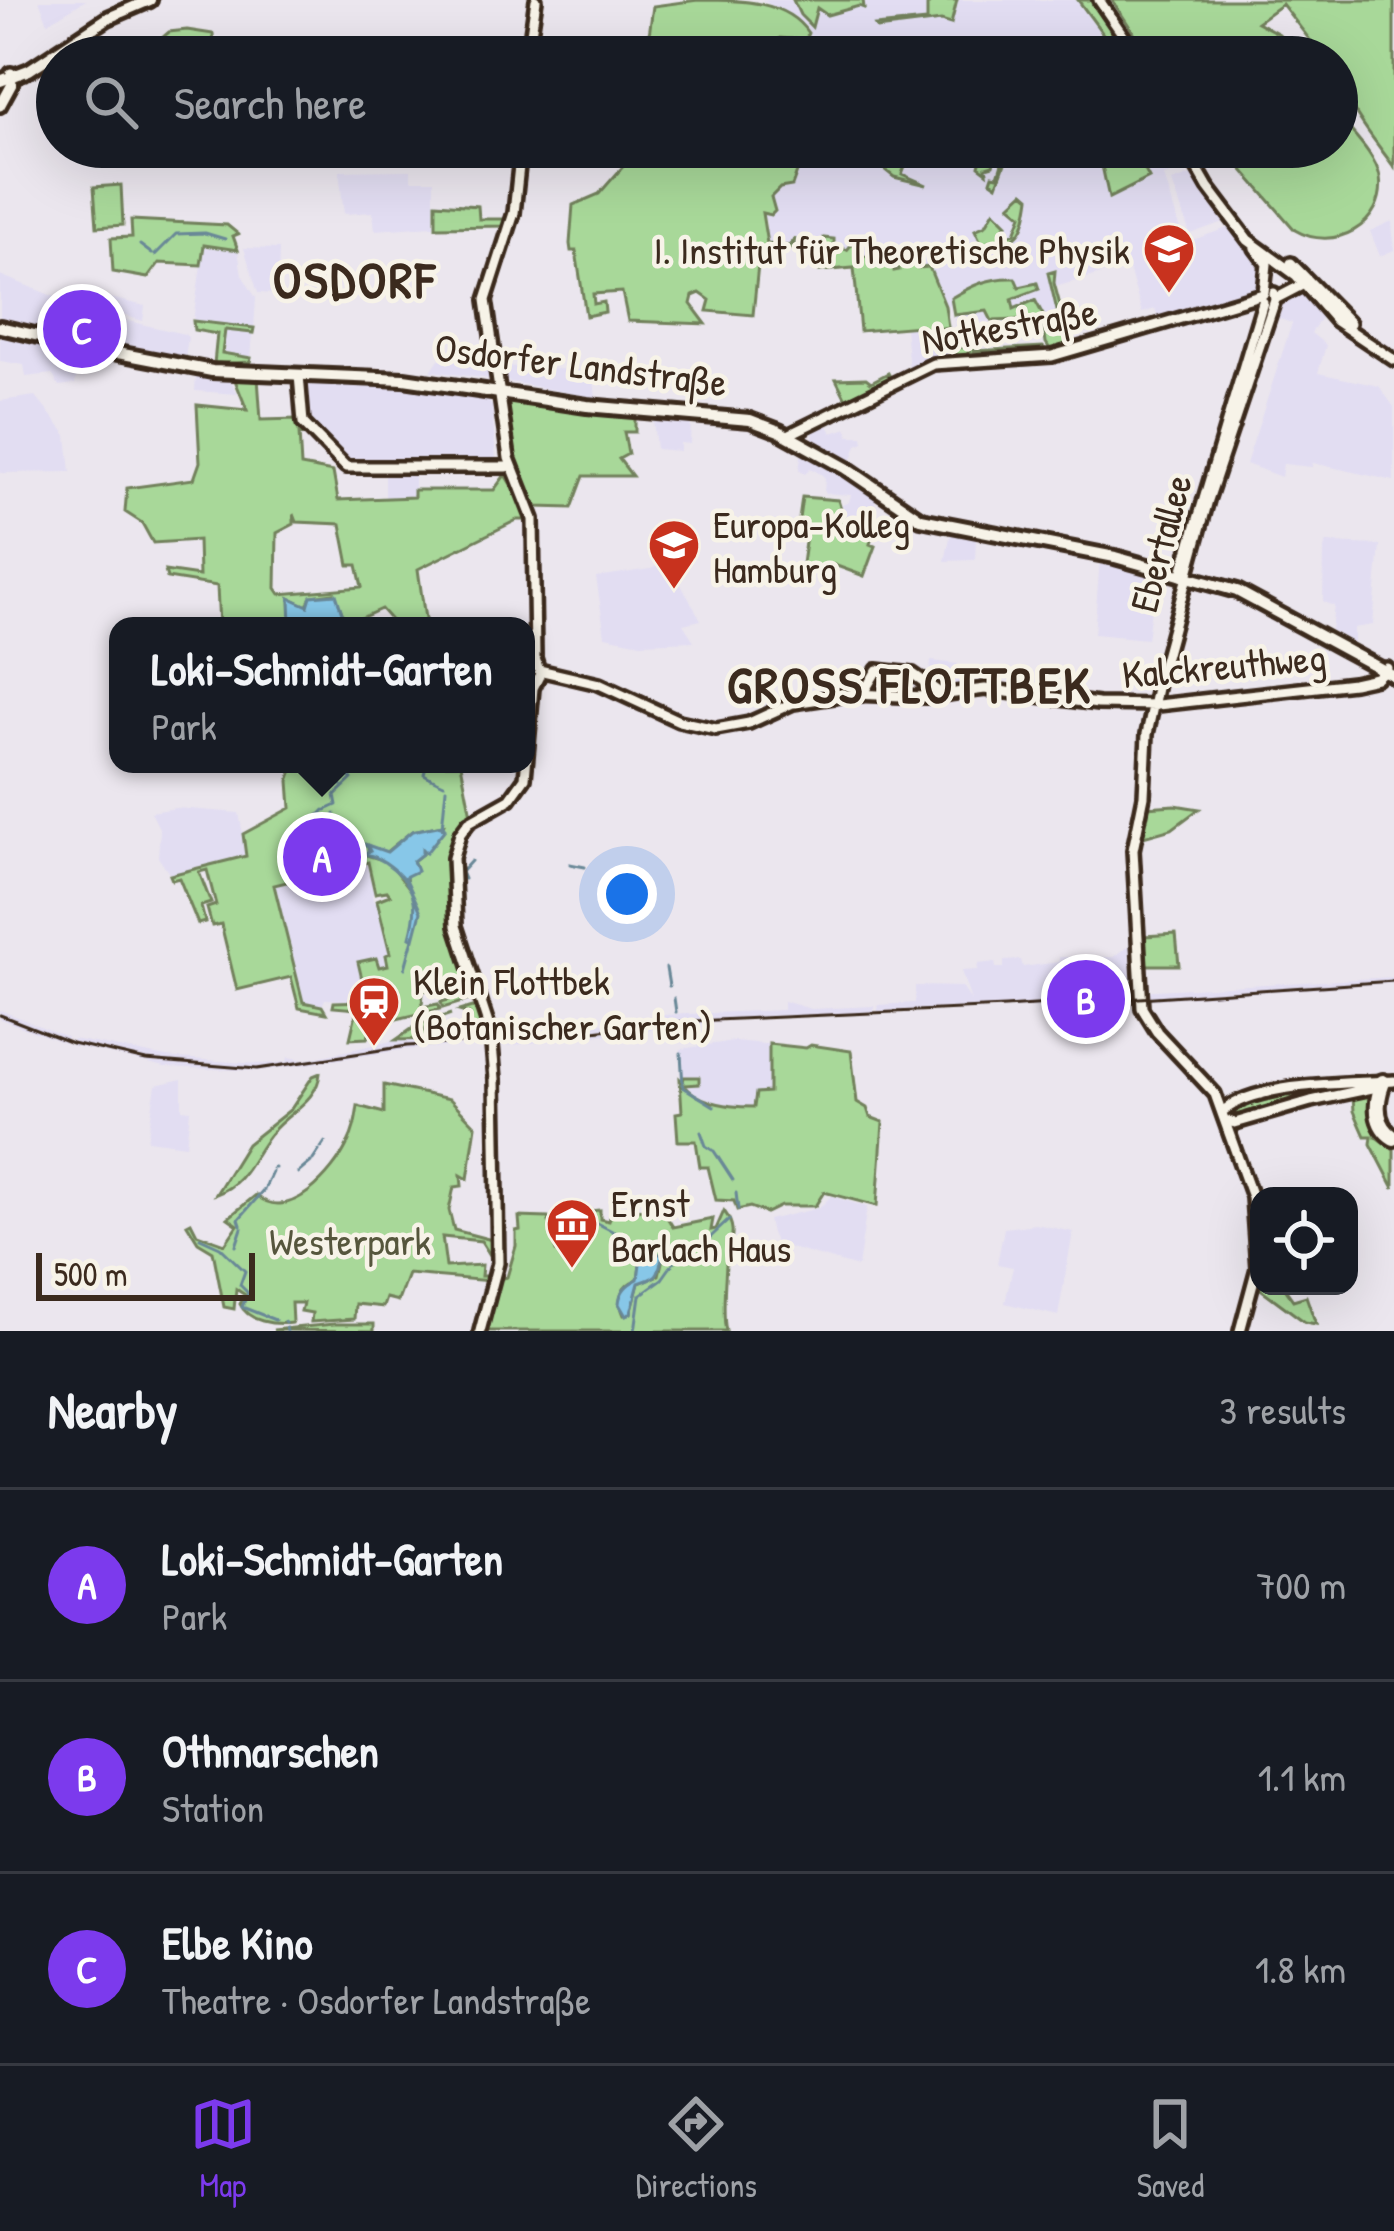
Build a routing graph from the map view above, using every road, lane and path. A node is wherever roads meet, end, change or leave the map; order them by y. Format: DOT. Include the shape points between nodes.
graph roads {
  1 [pos="154,0"];
  2 [pos="536,0"];
  3 [pos="1102,0"];
  4 [pos="82,36"];
  5 [pos="531,36"];
  6 [pos="1127,36"];
  7 [pos="36,65"];
  8 [pos="5,84"];
  9 [pos="519,168"];
  10 [pos="1198,168"];
  11 [pos="1235,220"];
  12 [pos="1252,244"];
  13 [pos="1269,251"];
  14 [pos="1304,284"];
  15 [pos="1317,287"];
  16 [pos="1270,297"];
  17 [pos="4,330"];
  18 [pos="1394,357"];
  19 [pos="302,373"];
  20 [pos="498,389"];
  21 [pos="544,394"];
  22 [pos="530,398"];
  23 [pos="791,434"];
  24 [pos="507,463"];
  25 [pos="1185,572"];
  26 [pos="535,617"];
  27 [pos="1389,672"];
  28 [pos="535,673"];
  29 [pos="936,694"];
  30 [pos="862,695"];
  31 [pos="1150,706"];
  32 [pos="525,773"];
  33 [pos="1384,1090"];
  34 [pos="1227,1113"];
  35 [pos="1394,1136"];
  36 [pos="480,1331"];
  37 [pos="1240,1331"];
  1 -- 4 [label="main road"];
  2 -- 5 [label="street"];
  3 -- 6 [label="street"];
  7 -- 8 [label="main road"];
  9 -- 20 [label="street" via="514,213 486,294"];
  10 -- 11 [label="street"];
  11 -- 12 [label="street"];
  11 -- 13 [label="street"];
  12 -- 13 [label="street"];
  12 -- 16 [label="street" via="1268,264"];
  13 -- 14 [label="street"];
  13 -- 15 [label="street"];
  13 -- 16 [label="street, Ebertallee"];
  14 -- 15 [label="street"];
  14 -- 16 [label="street"];
  14 -- 18 [label="street" via="1333,318"];
  15 -- 18 [label="street"];
  16 -- 23 [label="street, Notkestraße" via="1048,357 929,366"];
  16 -- 25 [label="street, Ebertallee"];
  17 -- 19 [label="main road, Osdorfer Landstraße" via="202,369"];
  19 -- 20 [label="main road, Osdorfer Landstraße"];
  19 -- 24 [label="street" via="301,419 339,463"];
  20 -- 21 [label="main road, Osdorfer Landstraße"];
  20 -- 22 [label="main road, Osdorfer Landstraße"];
  20 -- 24 [label="street"];
  21 -- 22 [label="main road"];
  21 -- 23 [label="main road, Osdorfer Landstraße" via="740,414"];
  22 -- 23 [label="main road, Osdorfer Landstraße" via="741,418"];
  23 -- 25 [label="main road, Osdorfer Landstraße" via="922,517"];
  24 -- 26 [label="street" via="532,508"];
  25 -- 27 [label="main road, Osdorfer Landstraße" via="1252,597"];
  25 -- 31 [label="street, Ebertallee"];
  27 -- 31 [label="street, Kalckreuthweg" via="1292,692"];
  28 -- 30 [label="street, Kalckreuthweg" via="599,684 701,728 729,728 793,703"];
  29 -- 30 [label="street, Kalckreuthweg"];
  29 -- 30 [label="street" via="915,675 878,670"];
  29 -- 31 [label="street, Kalckreuthweg" via="989,689"];
  31 -- 34 [label="street, Ebertallee" via="1134,844 1142,1008 1213,1084"];
  32 -- 36 [label="street" via="510,799 469,822 454,852 456,926 492,1038 498,1263"];
  33 -- 34 [label="street"];
  33 -- 34 [label="street" via="1309,1085"];
  33 -- 35 [label="highway" via="1384,1120"];
  34 -- 37 [label="street" via="1252,1197 1257,1258"];
}
